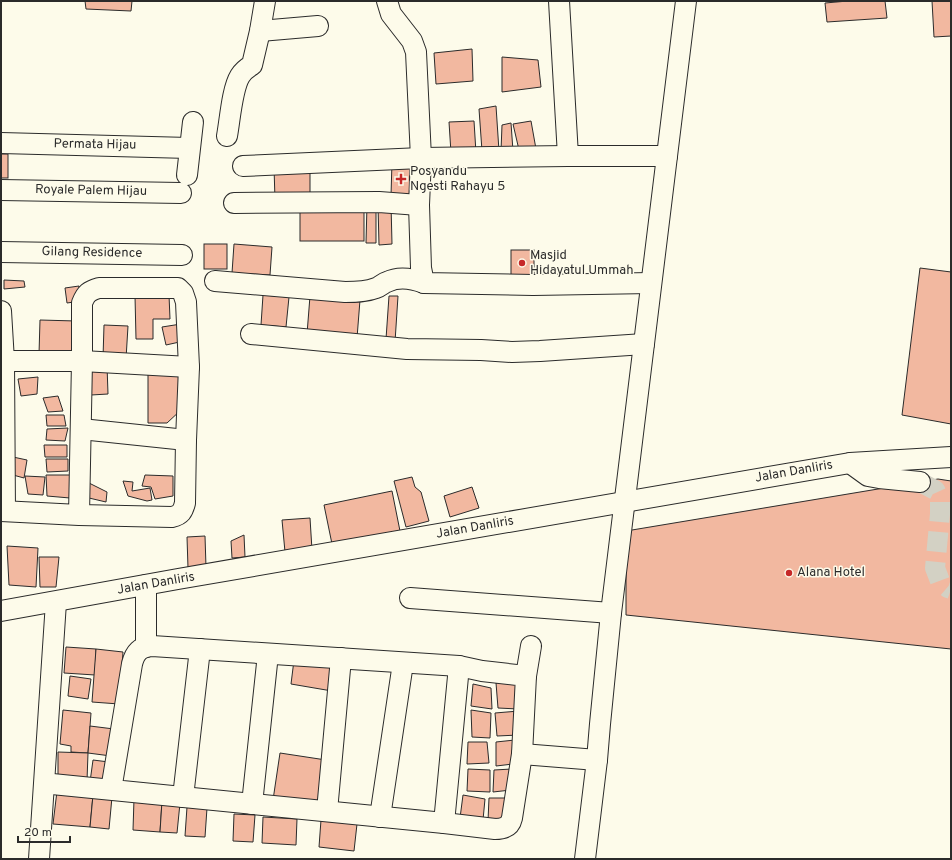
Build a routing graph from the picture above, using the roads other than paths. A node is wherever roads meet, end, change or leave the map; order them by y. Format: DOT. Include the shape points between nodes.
graph roads {
  1 [pos="265,1"];
  2 [pos="387,1"];
  3 [pos="559,1"];
  4 [pos="686,1"];
  5 [pos="318,26"];
  6 [pos="260,31"];
  7 [pos="193,122"];
  8 [pos="227,136"];
  9 [pos="1,143"];
  10 [pos="189,148"];
  11 [pos="568,156"];
  12 [pos="667,156"];
  13 [pos="421,158"];
  14 [pos="243,166"];
  15 [pos="1,190"];
  16 [pos="234,203"];
  17 [pos="419,205"];
  18 [pos="1,252"];
  19 [pos="182,255"];
  20 [pos="215,281"];
  21 [pos="424,283"];
  22 [pos="651,283"];
  23 [pos="1,311"];
  24 [pos="251,334"];
  25 [pos="644,344"];
  26 [pos="4,361"];
  27 [pos="82,361"];
  28 [pos="189,367"];
  29 [pos="81,429"];
  30 [pos="186,440"];
  31 [pos="951,457"];
  32 [pos="850,463"];
  33 [pos="920,482"];
  34 [pos="625,502"];
  35 [pos="3,511"];
  36 [pos="79,515"];
  37 [pos="146,586"];
  38 [pos="410,598"];
  39 [pos="56,602"];
  40 [pos="1,611"];
  41 [pos="611,613"];
  42 [pos="146,646"];
  43 [pos="531,646"];
  44 [pos="200,649"];
  45 [pos="268,654"];
  46 [pos="341,658"];
  47 [pos="403,663"];
  48 [pos="459,666"];
  49 [pos="526,676"];
  50 [pos="522,754"];
  51 [pos="597,760"];
  52 [pos="52,784"];
  53 [pos="110,790"];
  54 [pos="183,797"];
  55 [pos="252,804"];
  56 [pos="327,811"];
  57 [pos="380,817"];
  58 [pos="444,822"];
  59 [pos="39,859"];
  60 [pos="585,859"];
  1 -- 6 [label="street"];
  2 -- 13 [label="street" via="391,14 412,41 416,52"];
  3 -- 11 [label="street"];
  4 -- 12 [label="street"];
  5 -- 6 [label="street"];
  6 -- 8 [label="street" via="252,65 242,73 235,86"];
  7 -- 10 [label="street"];
  9 -- 10 [label="street, Permata Hijau"];
  10 -- 15 [label="street, Royale Palem Hijau" via="184,184"];
  11 -- 12 [label="street"];
  11 -- 13 [label="street"];
  12 -- 22 [label="street"];
  13 -- 14 [label="street"];
  13 -- 17 [label="street"];
  16 -- 17 [label="street" via="379,202"];
  17 -- 21 [label="street" via="421,268"];
  18 -- 19 [label="street, Gilang Residence"];
  20 -- 21 [label="street" via="345,292 377,288 387,281 403,277"];
  21 -- 22 [label="street"];
  22 -- 25 [label="street"];
  23 -- 26 [label="street"];
  24 -- 25 [label="street" via="407,349 512,352"];
  25 -- 34 [label="street"];
  26 -- 27 [label="street"];
  26 -- 35 [label="street"];
  27 -- 28 [label="street"];
  27 -- 28 [label="street" via="82,303 88,293 99,288 178,288 186,302"];
  27 -- 29 [label="street"];
  28 -- 30 [label="street"];
  29 -- 30 [label="street"];
  29 -- 36 [label="street"];
  30 -- 36 [label="street" via="185,503 182,513 172,517"];
  31 -- 32 [label="street, Jalan Danliris"];
  32 -- 33 [label="street" via="868,476"];
  32 -- 34 [label="street, Jalan Danliris"];
  34 -- 37 [label="street, Jalan Danliris"];
  34 -- 41 [label="street"];
  35 -- 36 [label="street"];
  37 -- 39 [label="street, Jalan Danliris"];
  37 -- 42 [label="street"];
  38 -- 41 [label="street"];
  39 -- 40 [label="street, Jalan Danliris"];
  39 -- 59 [label="street"];
  41 -- 51 [label="street"];
  42 -- 44 [label="street"];
  42 -- 53 [label="street" via="134,656"];
  43 -- 49 [label="street"];
  44 -- 45 [label="street"];
  44 -- 54 [label="street"];
  45 -- 46 [label="street"];
  45 -- 55 [label="street"];
  46 -- 47 [label="street"];
  46 -- 56 [label="street"];
  47 -- 48 [label="street"];
  47 -- 57 [label="street"];
  48 -- 49 [label="street"];
  48 -- 58 [label="street"];
  49 -- 50 [label="street"];
  50 -- 51 [label="street"];
  50 -- 58 [label="street" via="510,824 504,828 494,829"];
  51 -- 60 [label="street"];
  52 -- 53 [label="street"];
  53 -- 54 [label="street"];
  54 -- 55 [label="street"];
  55 -- 56 [label="street"];
  56 -- 57 [label="street"];
  57 -- 58 [label="street"];
}
